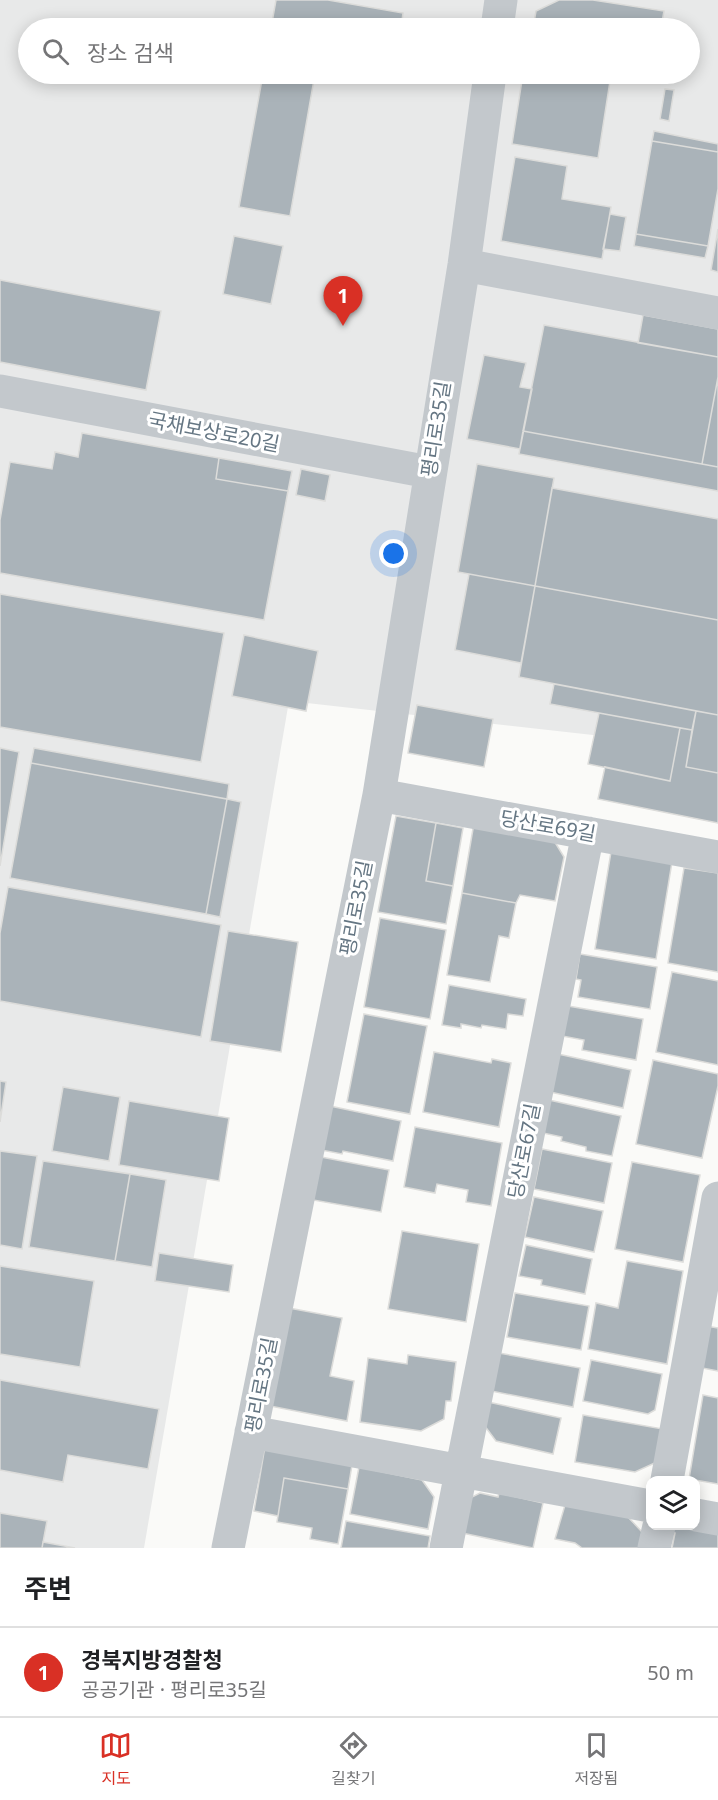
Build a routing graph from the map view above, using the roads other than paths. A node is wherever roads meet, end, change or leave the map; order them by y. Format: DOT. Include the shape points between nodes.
graph roads {
  1 [pos="501,0"];
  2 [pos="498,18"];
  3 [pos="489,84"];
  4 [pos="464,265"];
  5 [pos="718,313"];
  6 [pos="0,391"];
  7 [pos="429,472"];
  8 [pos="378,795"];
  9 [pos="588,834"];
  10 [pos="718,857"];
  11 [pos="718,1198"];
  12 [pos="251,1432"];
  13 [pos="460,1468"];
  14 [pos="668,1476"];
  15 [pos="646,1505"];
  16 [pos="700,1516"];
  17 [pos="718,1519"];
  18 [pos="657,1530"];
  19 [pos="228,1548"];
  20 [pos="446,1548"];
  21 [pos="654,1548"];
  1 -- 2 [label="street"];
  3 -- 4 [label="street, 평리로35길"];
  4 -- 5 [label="street"];
  4 -- 7 [label="street, 평리로35길"];
  6 -- 7 [label="street, 국채보상로20길"];
  7 -- 8 [label="street, 평리로35길"];
  8 -- 9 [label="street, 당산로69길"];
  8 -- 12 [label="street, 평리로35길"];
  9 -- 10 [label="street, 당산로69길"];
  9 -- 13 [label="street, 당산로67길"];
  11 -- 14 [label="street"];
  12 -- 13 [label="street"];
  12 -- 19 [label="street, 평리로35길"];
  13 -- 15 [label="street"];
  13 -- 20 [label="street, 당산로67길"];
  16 -- 17 [label="street"];
  18 -- 21 [label="street"];
}
